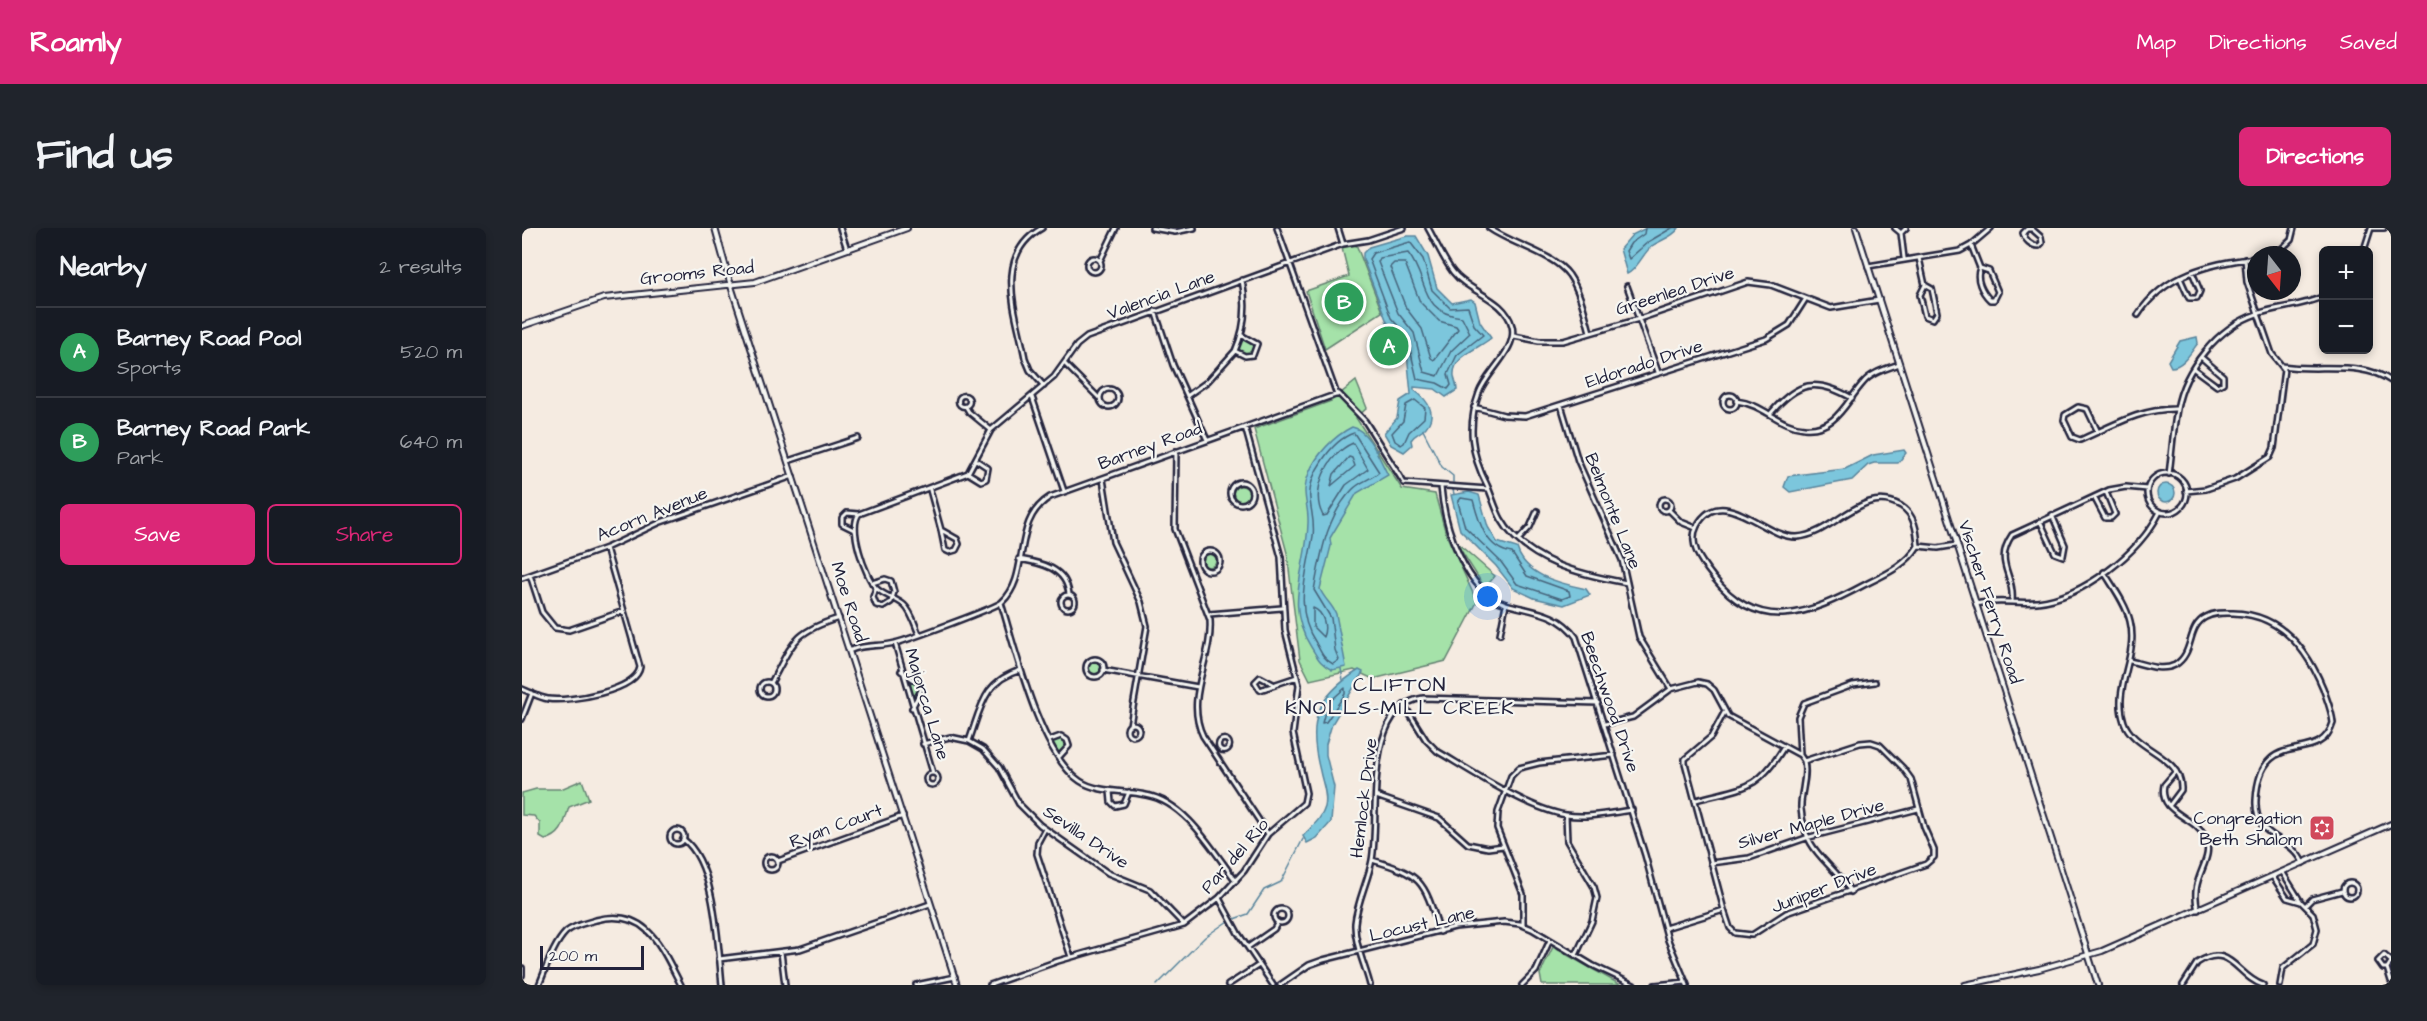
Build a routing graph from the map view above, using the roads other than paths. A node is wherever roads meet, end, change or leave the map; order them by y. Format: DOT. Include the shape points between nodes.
graph roads {
  1 [pos="715,228"];
  2 [pos="840,228"];
  3 [pos="907,228"];
  4 [pos="1042,228"];
  5 [pos="1116,228"];
  6 [pos="1152,228"];
  7 [pos="1194,228"];
  8 [pos="1277,228"];
  9 [pos="1338,228"];
  10 [pos="1404,228"];
  11 [pos="1428,228"];
  12 [pos="1490,228"];
  13 [pos="1856,228"];
  14 [pos="1895,228"];
  15 [pos="1906,228"];
  16 [pos="1991,228"];
  17 [pos="2294,228"];
  18 [pos="2371,228"];
  19 [pos="2384,228"];
  20 [pos="2023,229"];
  21 [pos="1901,233"];
  22 [pos="1342,244"];
  23 [pos="1971,245"];
  24 [pos="2284,246"];
  25 [pos="2365,246"];
  26 [pos="847,249"];
  27 [pos="1904,258"];
  28 [pos="1919,258"];
  29 [pos="2245,259"];
  30 [pos="1099,261"];
  31 [pos="1290,263"];
  32 [pos="1868,266"];
  33 [pos="1980,268"];
  34 [pos="2192,272"];
  35 [pos="2180,278"];
  36 [pos="1242,280"];
  37 [pos="1925,285"];
  38 [pos="731,286"];
  39 [pos="1627,286"];
  40 [pos="2319,299"];
  41 [pos="1805,300"];
  42 [pos="1879,300"];
  43 [pos="1155,311"];
  44 [pos="2260,313"];
  45 [pos="2138,315"];
  46 [pos="1639,319"];
  47 [pos="522,326"];
  48 [pos="1590,332"];
  49 [pos="1241,335"];
  50 [pos="1514,336"];
  51 [pos="1235,351"];
  52 [pos="2202,358"];
  53 [pos="1064,363"];
  54 [pos="1899,364"];
  55 [pos="2282,366"];
  56 [pos="2194,369"];
  57 [pos="1658,372"];
  58 [pos="2391,381"];
  59 [pos="1044,386"];
  60 [pos="1337,394"];
  61 [pos="1187,396"];
  62 [pos="1032,397"];
  63 [pos="1098,397"];
  64 [pos="1852,398"];
  65 [pos="1736,401"];
  66 [pos="1561,405"];
  67 [pos="966,407"];
  68 [pos="1474,407"];
  69 [pos="2177,409"];
  70 [pos="1771,413"];
  71 [pos="1245,427"];
  72 [pos="991,430"];
  73 [pos="2098,432"];
  74 [pos="858,438"];
  75 [pos="1207,440"];
  76 [pos="1176,451"];
  77 [pos="976,460"];
  78 [pos="789,461"];
  79 [pos="968,473"];
  80 [pos="2169,474"];
  81 [pos="793,476"];
  82 [pos="1103,478"];
  83 [pos="1261,486"];
  84 [pos="1441,487"];
  85 [pos="1252,488"];
  86 [pos="930,489"];
  87 [pos="1488,489"];
  88 [pos="2147,489"];
  89 [pos="1065,491"];
  90 [pos="2186,491"];
  91 [pos="2106,492"];
  92 [pos="2094,497"];
  93 [pos="1668,510"];
  94 [pos="1537,511"];
  95 [pos="2160,512"];
  96 [pos="859,514"];
  97 [pos="2052,516"];
  98 [pos="2040,521"];
  99 [pos="1696,528"];
  100 [pos="854,530"];
  101 [pos="941,530"];
  102 [pos="1520,539"];
  103 [pos="1956,545"];
  104 [pos="1918,546"];
  105 [pos="606,548"];
  106 [pos="1019,560"];
  107 [pos="1199,564"];
  108 [pos="1189,566"];
  109 [pos="2104,572"];
  110 [pos="530,575"];
  111 [pos="522,578"];
  112 [pos="872,583"];
  113 [pos="1627,583"];
  114 [pos="876,588"];
  115 [pos="1069,594"];
  116 [pos="894,598"];
  117 [pos="2012,601"];
  118 [pos="1001,603"];
  119 [pos="1506,604"];
  120 [pos="1975,604"];
  121 [pos="1282,608"];
  122 [pos="624,611"];
  123 [pos="1209,614"];
  124 [pos="839,618"];
  125 [pos="919,634"];
  126 [pos="1500,634"];
  127 [pos="895,643"];
  128 [pos="851,651"];
  129 [pos="2130,661"];
  130 [pos="1021,670"];
  131 [pos="1103,670"];
  132 [pos="902,671"];
  133 [pos="1139,676"];
  134 [pos="1297,677"];
  135 [pos="1875,682"];
  136 [pos="771,683"];
  137 [pos="1275,685"];
  138 [pos="1198,687"];
  139 [pos="522,688"];
  140 [pos="1671,689"];
  141 [pos="532,693"];
  142 [pos="1598,704"];
  143 [pos="1404,705"];
  144 [pos="912,708"];
  145 [pos="1724,712"];
  146 [pos="522,719"];
  147 [pos="1605,724"];
  148 [pos="1130,725"];
  149 [pos="969,741"];
  150 [pos="1050,741"];
  151 [pos="923,744"];
  152 [pos="1219,747"];
  153 [pos="1784,747"];
  154 [pos="1213,751"];
  155 [pos="1614,755"];
  156 [pos="1800,755"];
  157 [pos="1059,757"];
  158 [pos="1804,761"];
  159 [pos="2176,771"];
  160 [pos="933,773"];
  161 [pos="1505,789"];
  162 [pos="1110,790"];
  163 [pos="1129,792"];
  164 [pos="1376,796"];
  165 [pos="1696,800"];
  166 [pos="2169,806"];
  167 [pos="1918,809"];
  168 [pos="1632,810"];
  169 [pos="1566,815"];
  170 [pos="903,816"];
  171 [pos="2391,824"];
  172 [pos="1046,829"];
  173 [pos="1268,834"];
  174 [pos="1806,838"];
  175 [pos="684,839"];
  176 [pos="1503,846"];
  177 [pos="1372,860"];
  178 [pos="778,861"];
  179 [pos="1711,863"];
  180 [pos="2303,864"];
  181 [pos="2283,873"];
  182 [pos="2272,877"];
  183 [pos="1236,881"];
  184 [pos="2342,891"];
  185 [pos="1851,892"];
  186 [pos="1219,898"];
  187 [pos="2301,902"];
  188 [pos="932,904"];
  189 [pos="2306,905"];
  190 [pos="1724,910"];
  191 [pos="2198,910"];
  192 [pos="1278,922"];
  193 [pos="1184,925"];
  194 [pos="1523,925"];
  195 [pos="1665,928"];
  196 [pos="1440,932"];
  197 [pos="1550,940"];
  198 [pos="1248,947"];
  199 [pos="1360,951"];
  200 [pos="781,952"];
  201 [pos="1575,955"];
  202 [pos="2088,956"];
  203 [pos="1071,957"];
  204 [pos="719,959"];
  205 [pos="2391,962"];
  206 [pos="1258,964"];
  207 [pos="522,968"];
  208 [pos="2387,968"];
  209 [pos="522,975"];
  210 [pos="955,977"];
  211 [pos="2391,981"];
  212 [pos="1687,983"];
  213 [pos="539,985"];
  214 [pos="681,985"];
  215 [pos="722,985"];
  216 [pos="785,985"];
  217 [pos="916,985"];
  218 [pos="957,985"];
  219 [pos="990,985"];
  220 [pos="1228,985"];
  221 [pos="1273,985"];
  222 [pos="1280,985"];
  223 [pos="1370,985"];
  224 [pos="1522,985"];
  225 [pos="1634,985"];
  226 [pos="1655,985"];
  227 [pos="1965,985"];
  228 [pos="2098,985"];
  229 [pos="2183,985"];
  230 [pos="2263,985"];
  231 [pos="2280,985"];
  1 -- 38 [label="street, Moe Road"];
  2 -- 26 [label="street"];
  3 -- 26 [label="street, Grooms Road"];
  4 -- 59 [label="street" via="1017,251 1010,278 1025,358"];
  5 -- 30 [label="street"];
  6 -- 7 [label="street" via="1175,232"];
  8 -- 31 [label="street"];
  9 -- 22 [label="street"];
  10 -- 22 [label="street, Valencia Lane"];
  11 -- 50 [label="street" via="1453,272 1506,314"];
  12 -- 48 [label="street" via="1565,270"];
  13 -- 32 [label="street, Vischer Ferry Road"];
  14 -- 21 [label="street"];
  15 -- 21 [label="street"];
  16 -- 23 [label="street"];
  17 -- 24 [label="street"];
  18 -- 19 [label="street"];
  18 -- 25 [label="street"];
  20 -- 20 [label="street" via="2025,238 2033,245 2042,243 2032,229"];
  21 -- 27 [label="street"];
  22 -- 31 [label="street, Valencia Lane"];
  23 -- 28 [label="street" via="1945,255"];
  23 -- 33 [label="street"];
  26 -- 38 [label="street, Grooms Road" via="770,278"];
  27 -- 28 [label="street"];
  27 -- 32 [label="street"];
  28 -- 37 [label="street"];
  29 -- 34 [label="street"];
  29 -- 44 [label="street" via="2247,282"];
  30 -- 30 [label="street" via="1098,271 1089,270 1089,260"];
  31 -- 36 [label="street, Valencia Lane"];
  31 -- 60 [label="street"];
  32 -- 42 [label="street, Vischer Ferry Road"];
  33 -- 33 [label="street" via="1978,277 1984,293 1994,300 1998,292 1994,280 1989,271"];
  34 -- 35 [label="street"];
  34 -- 35 [label="street" via="2200,291 2197,298 2189,298"];
  35 -- 45 [label="street" via="2154,295"];
  36 -- 43 [label="street, Valencia Lane"];
  36 -- 49 [label="street" via="1245,307"];
  37 -- 37 [label="street" via="1920,295 1924,316 1933,319 1937,313 1932,290"];
  38 -- 47 [label="street, Grooms Road" via="604,298"];
  38 -- 78 [label="street, Moe Road"];
  39 -- 46 [label="street"];
  40 -- 44 [label="street"];
  41 -- 42 [label="street, Greenlea Drive" via="1831,308"];
  41 -- 46 [label="street, Greenlea Drive" via="1771,285 1748,282"];
  41 -- 57 [label="street, Eldorado Drive" via="1794,319 1776,334"];
  42 -- 54 [label="street, Vischer Ferry Road"];
  43 -- 53 [label="street, Valencia Lane" via="1087,337"];
  43 -- 61 [label="street"];
  44 -- 52 [label="street" via="2229,328"];
  44 -- 55 [label="street" via="2272,354"];
  46 -- 48 [label="street, Greenlea Drive"];
  46 -- 57 [label="street"];
  48 -- 50 [label="street, Greenlea Drive" via="1550,342"];
  49 -- 51 [label="street"];
  49 -- 51 [label="street" via="1255,341 1256,352 1249,357"];
  50 -- 68 [label="street" via="1486,377"];
  51 -- 61 [label="street" via="1208,381"];
  52 -- 56 [label="street"];
  52 -- 56 [label="street" via="2223,376 2223,383 2217,386"];
  53 -- 59 [label="street, Valencia Lane"];
  53 -- 63 [label="street"];
  54 -- 64 [label="street" via="1871,376"];
  54 -- 103 [label="street, Vischer Ferry Road"];
  55 -- 58 [label="street" via="2357,370"];
  55 -- 90 [label="street" via="2270,457 2235,479"];
  56 -- 69 [label="street"];
  57 -- 66 [label="street, Eldorado Drive"];
  59 -- 62 [label="street, Valencia Lane"];
  60 -- 71 [label="street, Barney Road"];
  60 -- 84 [label="street" via="1365,421 1404,483"];
  61 -- 75 [label="street"];
  62 -- 72 [label="street, Valencia Lane"];
  62 -- 89 [label="street"];
  63 -- 63 [label="street" via="1107,408 1118,401 1111,390"];
  64 -- 70 [label="street" via="1833,388 1812,385 1793,392"];
  64 -- 70 [label="street" via="1832,421 1813,428 1786,424"];
  65 -- 65 [label="street" via="1729,395 1723,403 1730,408"];
  65 -- 70 [label="street"];
  66 -- 68 [label="street, Eldorado Drive" via="1519,417"];
  66 -- 113 [label="street, Belmonte Lane" via="1578,461 1618,550"];
  67 -- 72 [label="street"];
  68 -- 87 [label="street" via="1471,439"];
  69 -- 73 [label="street" via="2142,413"];
  69 -- 80 [label="street"];
  71 -- 75 [label="street, Barney Road"];
  71 -- 83 [label="street, Par del Rio"];
  72 -- 77 [label="street, Valencia Lane"];
  73 -- 73 [label="street" via="2076,439 2065,415 2078,407 2087,409"];
  74 -- 78 [label="street"];
  75 -- 76 [label="street, Barney Road"];
  76 -- 82 [label="street, Barney Road"];
  76 -- 108 [label="street" via="1174,521"];
  77 -- 79 [label="street, Valencia Lane"];
  77 -- 79 [label="street" via="988,468 986,479 981,481"];
  78 -- 81 [label="street, Moe Road"];
  79 -- 86 [label="street"];
  80 -- 88 [label="street" via="2155,477"];
  80 -- 90 [label="street" via="2182,481"];
  81 -- 105 [label="street, Acorn Avenue" via="645,528"];
  81 -- 124 [label="street, Moe Road"];
  82 -- 89 [label="street, Barney Road"];
  82 -- 133 [label="street" via="1113,542 1146,619"];
  83 -- 85 [label="street"];
  83 -- 121 [label="street, Par del Rio" via="1281,557"];
  84 -- 87 [label="street"];
  84 -- 119 [label="street, Beechwood Drive" via="1449,529 1461,558 1481,588"];
  85 -- 85 [label="street" via="1234,485 1230,494 1233,501 1248,501"];
  86 -- 96 [label="street"];
  86 -- 101 [label="street"];
  87 -- 102 [label="street" via="1502,521"];
  88 -- 91 [label="street" via="2126,486"];
  88 -- 95 [label="street" via="2150,503"];
  89 -- 106 [label="street, Barney Road" via="1041,502 1031,515"];
  90 -- 95 [label="street" via="2186,499 2179,508"];
  91 -- 92 [label="street"];
  91 -- 92 [label="street" via="2115,514 2111,518 2105,518"];
  92 -- 97 [label="street"];
  93 -- 93 [label="street" via="1671,502 1663,499 1660,507"];
  93 -- 99 [label="street" via="1681,522"];
  94 -- 102 [label="street"];
  95 -- 109 [label="street" via="2148,533"];
  96 -- 100 [label="street"];
  96 -- 100 [label="street" via="847,513 842,518 842,524"];
  97 -- 98 [label="street"];
  97 -- 98 [label="street" via="2065,545 2063,556 2055,553"];
  98 -- 117 [label="street" via="2012,535 2003,550"];
  99 -- 104 [label="street" via="1705,515 1728,508 1777,534 1804,536 1869,501 1885,500 1908,512 1916,525"];
  99 -- 104 [label="street" via="1699,558 1718,584 1744,605 1779,615 1835,601 1899,566"];
  100 -- 112 [label="street"];
  101 -- 101 [label="street" via="945,550 956,550 957,538"];
  102 -- 113 [label="street" via="1561,567"];
  103 -- 104 [label="street"];
  103 -- 120 [label="street, Vischer Ferry Road"];
  105 -- 110 [label="street, Acorn Avenue"];
  105 -- 122 [label="street"];
  106 -- 115 [label="street" via="1041,564 1060,574"];
  106 -- 118 [label="street, Barney Road" via="1014,584"];
  107 -- 107 [label="street" via="1204,569 1216,568 1220,563 1218,554 1204,552"];
  107 -- 108 [label="street"];
  108 -- 123 [label="street"];
  109 -- 117 [label="street" via="2085,588 2068,594 2036,602"];
  109 -- 129 [label="street" via="2131,623"];
  110 -- 111 [label="street, Acorn Avenue"];
  110 -- 122 [label="street" via="542,612 555,628 569,630"];
  112 -- 114 [label="street"];
  112 -- 116 [label="street" via="890,580"];
  113 -- 140 [label="street, Belmonte Lane" via="1644,648"];
  114 -- 116 [label="street"];
  114 -- 116 [label="street" via="873,597 878,607 888,605"];
  115 -- 115 [label="street" via="1075,603 1068,609 1061,600"];
  116 -- 125 [label="street" via="906,606"];
  117 -- 120 [label="street"];
  118 -- 125 [label="street"];
  118 -- 130 [label="street"];
  119 -- 126 [label="street"];
  119 -- 142 [label="street, Beechwood Drive" via="1536,610 1568,626 1580,646"];
  120 -- 202 [label="street, Vischer Ferry Road"];
  121 -- 123 [label="street"];
  121 -- 134 [label="street, Par del Rio"];
  122 -- 141 [label="street" via="640,667 634,679 579,698 549,699"];
  123 -- 138 [label="street" via="1210,635"];
  124 -- 128 [label="street, Moe Road"];
  124 -- 136 [label="street" via="808,628 799,636"];
  125 -- 127 [label="street"];
  127 -- 128 [label="street" via="864,645"];
  127 -- 132 [label="street, Majorca Lane"];
  128 -- 170 [label="street, Moe Road"];
  129 -- 159 [label="street" via="2120,704 2124,724 2137,740"];
  129 -- 180 [label="street" via="2160,668 2175,665 2188,650 2199,621 2214,614 2251,615 2270,622 2297,642 2314,667 2328,702 2331,730 2317,745 2270,757 2260,775 2256,810 2266,832 2292,847"];
  130 -- 149 [label="street" via="997,680 989,688"];
  130 -- 150 [label="street" via="1038,720"];
  131 -- 131 [label="street" via="1093,677 1086,667 1096,660"];
  131 -- 133 [label="street"];
  132 -- 144 [label="street, Majorca Lane"];
  132 -- 144 [label="street" via="920,684"];
  133 -- 138 [label="street"];
  133 -- 148 [label="street"];
  134 -- 137 [label="street"];
  134 -- 173 [label="street, Par del Rio" via="1293,733 1305,797 1299,809"];
  135 -- 156 [label="street" via="1853,685 1804,703 1798,717"];
  136 -- 136 [label="street" via="772,693 763,694 761,685"];
  137 -- 137 [label="street" via="1263,677 1255,682 1263,691"];
  138 -- 154 [label="street" via="1198,722"];
  139 -- 141 [label="street"];
  140 -- 145 [label="street" via="1692,682 1707,684"];
  140 -- 147 [label="street" via="1643,712"];
  141 -- 146 [label="street"];
  142 -- 143 [label="street" via="1423,699"];
  142 -- 147 [label="street, Beechwood Drive"];
  143 -- 161 [label="street" via="1437,751"];
  143 -- 164 [label="street, Hemlock Drive" via="1394,714 1383,738"];
  144 -- 151 [label="street, Majorca Lane"];
  145 -- 153 [label="street"];
  145 -- 165 [label="street, Juniper Drive" via="1711,737 1685,759"];
  147 -- 155 [label="street, Beechwood Drive"];
  149 -- 151 [label="street" via="943,737"];
  149 -- 172 [label="street, Sevilla Drive" via="991,755 1019,804"];
  150 -- 157 [label="street"];
  150 -- 157 [label="street" via="1060,736 1067,740 1069,746"];
  151 -- 160 [label="street, Majorca Lane"];
  152 -- 154 [label="street"];
  153 -- 156 [label="street"];
  153 -- 165 [label="street" via="1771,768 1753,784"];
  154 -- 173 [label="street"];
  155 -- 161 [label="street" via="1527,766 1511,776"];
  155 -- 168 [label="street, Beechwood Drive"];
  156 -- 158 [label="street"];
  157 -- 162 [label="street" via="1080,781"];
  158 -- 167 [label="street" via="1871,742 1880,746 1911,779"];
  158 -- 174 [label="street" via="1806,777 1801,804"];
  159 -- 166 [label="street" via="2181,790"];
  159 -- 166 [label="street" via="2163,792"];
  160 -- 160 [label="street, Majorca Lane" via="939,779 932,786 926,779"];
  161 -- 169 [label="street" via="1536,806"];
  161 -- 176 [label="street" via="1497,821"];
  162 -- 163 [label="street"];
  162 -- 163 [label="street" via="1110,802 1115,806 1124,804"];
  163 -- 183 [label="street" via="1170,803"];
  164 -- 176 [label="street" via="1439,818 1468,844"];
  164 -- 177 [label="street, Hemlock Drive"];
  165 -- 179 [label="street, Juniper Drive"];
  166 -- 191 [label="street" via="2196,826 2207,844 2195,888"];
  167 -- 174 [label="street, Silver Maple Drive"];
  167 -- 185 [label="street, Juniper Drive" via="1934,857 1926,864"];
  168 -- 169 [label="street"];
  168 -- 195 [label="street, Beechwood Drive"];
  169 -- 201 [label="street" via="1567,841 1597,898 1592,921"];
  170 -- 178 [label="street, Ryan Court"];
  170 -- 188 [label="street, Moe Road"];
  171 -- 180 [label="street"];
  172 -- 193 [label="street, Sevilla Drive" via="1108,873 1150,890"];
  172 -- 203 [label="street" via="1038,842 1037,854"];
  173 -- 183 [label="street, Par del Rio"];
  174 -- 179 [label="street, Silver Maple Drive" via="1749,858"];
  174 -- 185 [label="street"];
  175 -- 175 [label="street" via="674,843 670,835 678,830"];
  175 -- 204 [label="street" via="695,849 703,868 714,912"];
  176 -- 194 [label="street" via="1523,894"];
  177 -- 196 [label="street" via="1403,869 1421,882"];
  177 -- 199 [label="street, Hemlock Drive" via="1355,921"];
  178 -- 178 [label="street, Ryan Court" via="770,856 764,860 765,867 774,870"];
  179 -- 190 [label="street, Juniper Drive"];
  180 -- 181 [label="street"];
  181 -- 182 [label="street"];
  181 -- 187 [label="street"];
  182 -- 187 [label="street" via="2287,898"];
  182 -- 191 [label="street"];
  183 -- 186 [label="street, Par del Rio"];
  184 -- 184 [label="street" via="2351,897 2357,890 2349,883"];
  184 -- 189 [label="street" via="2312,899"];
  185 -- 190 [label="street, Juniper Drive" via="1786,913 1752,935 1735,933"];
  186 -- 193 [label="street, Par del Rio"];
  186 -- 198 [label="street"];
  187 -- 189 [label="street"];
  188 -- 200 [label="street"];
  188 -- 210 [label="street, Moe Road"];
  189 -- 231 [label="street" via="2314,919 2317,937 2283,968"];
  190 -- 195 [label="street"];
  191 -- 202 [label="street"];
  192 -- 192 [label="street" via="1287,918 1283,909 1275,913"];
  192 -- 198 [label="street"];
  193 -- 203 [label="street, Par del Rio"];
  194 -- 196 [label="street, Locust Lane" via="1471,924"];
  194 -- 197 [label="street, Locust Lane"];
  195 -- 212 [label="street, Beechwood Drive"];
  196 -- 199 [label="street, Locust Lane"];
  197 -- 201 [label="street, Locust Lane"];
  197 -- 224 [label="street" via="1536,971"];
  198 -- 206 [label="street"];
  199 -- 222 [label="street, Locust Lane" via="1316,962"];
  199 -- 223 [label="street, Hemlock Drive"];
  200 -- 204 [label="street"];
  200 -- 216 [label="street"];
  201 -- 225 [label="street, Locust Lane"];
  202 -- 227 [label="street"];
  202 -- 228 [label="street, Vischer Ferry Road"];
  203 -- 219 [label="street, Par del Rio"];
  204 -- 215 [label="street"];
  205 -- 208 [label="street"];
  205 -- 208 [label="street" via="2386,955 2379,959 2381,967"];
  206 -- 220 [label="street"];
  206 -- 221 [label="street"];
  207 -- 209 [label="street"];
  208 -- 211 [label="street"];
  210 -- 217 [label="street"];
  210 -- 218 [label="street, Moe Road"];
  212 -- 226 [label="street"];
  213 -- 214 [label="street" via="566,932 582,924 616,917 648,930"];
  229 -- 230 [label="street" via="2197,963 2217,957 2229,959"];
}
